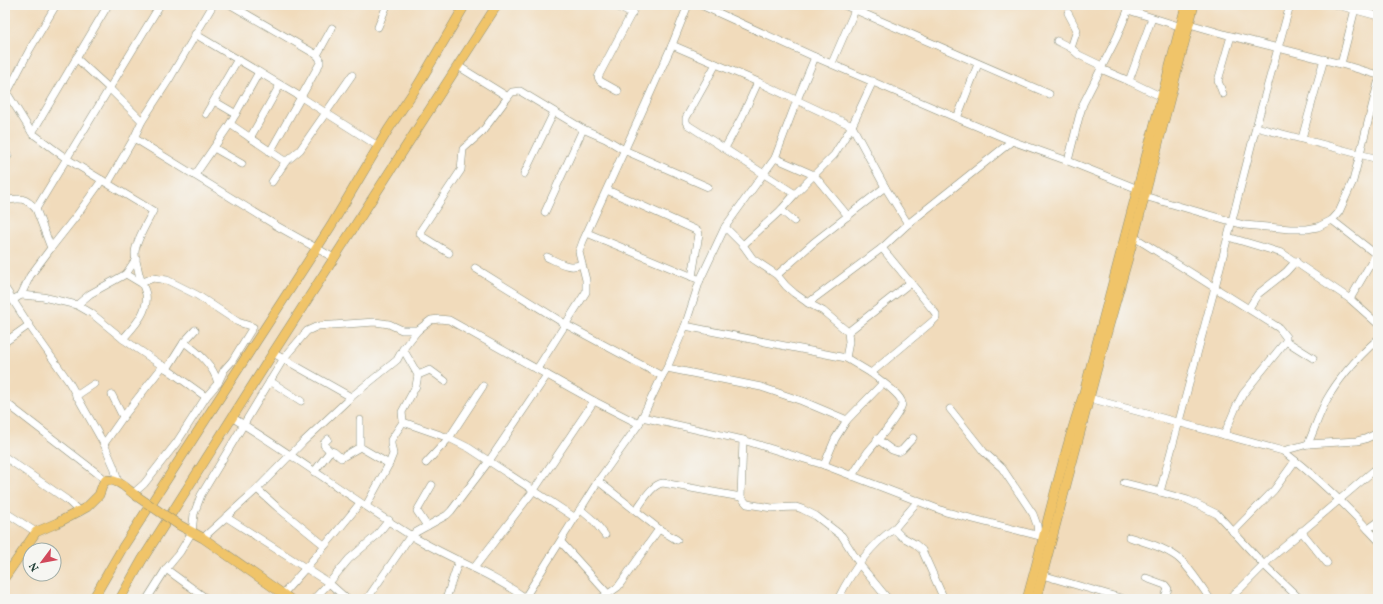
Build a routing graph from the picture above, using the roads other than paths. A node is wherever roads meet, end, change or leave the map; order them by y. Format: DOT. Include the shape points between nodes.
graph roads {
  1 [pos="56,5"];
  2 [pos="108,5"];
  3 [pos="160,5"];
  4 [pos="213,5"];
  5 [pos="231,5"];
  6 [pos="387,5"];
  7 [pos="465,5"];
  8 [pos="497,5"];
  9 [pos="614,5"];
  10 [pos="636,5"];
  11 [pos="688,5"];
  12 [pos="701,5"];
  13 [pos="844,5"];
  14 [pos="1186,5"];
  15 [pos="1194,5"];
  16 [pos="1290,5"];
  17 [pos="1337,5"];
  18 [pos="1129,7"];
  19 [pos="1355,8"];
  20 [pos="855,10"];
  21 [pos="1068,13"];
  22 [pos="632,14"];
  23 [pos="1378,16"];
  24 [pos="1152,18"];
  25 [pos="1185,25"];
  26 [pos="378,27"];
  27 [pos="332,28"];
  28 [pos="195,34"];
  29 [pos="1231,36"];
  30 [pos="1057,41"];
  31 [pos="672,45"];
  32 [pos="1071,48"];
  33 [pos="1278,48"];
  34 [pos="317,55"];
  35 [pos="815,57"];
  36 [pos="76,58"];
  37 [pos="238,59"];
  38 [pos="1324,60"];
  39 [pos="832,63"];
  40 [pos="716,64"];
  41 [pos="978,64"];
  42 [pos="1341,64"];
  43 [pos="458,66"];
  44 [pos="1101,67"];
  45 [pos="259,72"];
  46 [pos="352,75"];
  47 [pos="1378,75"];
  48 [pos="873,81"];
  49 [pos="1129,81"];
  50 [pos="758,82"];
  51 [pos="1378,83"];
  52 [pos="280,85"];
  53 [pos="110,89"];
  54 [pos="618,91"];
  55 [pos="6,93"];
  56 [pos="1049,94"];
  57 [pos="1222,94"];
  58 [pos="301,97"];
  59 [pos="508,97"];
  60 [pos="1162,97"];
  61 [pos="797,100"];
  62 [pos="214,101"];
  63 [pos="325,112"];
  64 [pos="554,112"];
  65 [pos="206,114"];
  66 [pos="236,114"];
  67 [pos="957,118"];
  68 [pos="142,121"];
  69 [pos="230,124"];
  70 [pos="852,126"];
  71 [pos="1256,127"];
  72 [pos="584,129"];
  73 [pos="32,133"];
  74 [pos="134,138"];
  75 [pos="250,138"];
  76 [pos="1302,138"];
  77 [pos="1012,140"];
  78 [pos="378,146"];
  79 [pos="214,148"];
  80 [pos="725,148"];
  81 [pos="624,150"];
  82 [pos="270,152"];
  83 [pos="1360,155"];
  84 [pos="775,158"];
  85 [pos="67,159"];
  86 [pos="1378,159"];
  87 [pos="1068,160"];
  88 [pos="286,161"];
  89 [pos="242,164"];
  90 [pos="524,174"];
  91 [pos="763,174"];
  92 [pos="195,175"];
  93 [pos="814,175"];
  94 [pos="105,182"];
  95 [pos="272,182"];
  96 [pos="708,187"];
  97 [pos="885,187"];
  98 [pos="607,190"];
  99 [pos="1141,192"];
  100 [pos="795,194"];
  101 [pos="5,201"];
  102 [pos="36,209"];
  103 [pos="781,210"];
  104 [pos="545,212"];
  105 [pos="848,216"];
  106 [pos="1332,220"];
  107 [pos="794,221"];
  108 [pos="1231,222"];
  109 [pos="908,224"];
  110 [pos="725,227"];
  111 [pos="587,233"];
  112 [pos="1134,237"];
  113 [pos="1228,237"];
  114 [pos="742,245"];
  115 [pos="51,248"];
  116 [pos="316,248"];
  117 [pos="882,248"];
  118 [pos="449,253"];
  119 [pos="1377,253"];
  120 [pos="547,257"];
  121 [pos="334,258"];
  122 [pos="136,259"];
  123 [pos="1296,261"];
  124 [pos="581,264"];
  125 [pos="475,268"];
  126 [pos="126,274"];
  127 [pos="777,275"];
  128 [pos="692,277"];
  129 [pos="700,280"];
  130 [pos="141,283"];
  131 [pos="910,283"];
  132 [pos="1215,287"];
  133 [pos="5,288"];
  134 [pos="21,295"];
  135 [pos="1350,299"];
  136 [pos="13,300"];
  137 [pos="808,303"];
  138 [pos="77,305"];
  139 [pos="1249,308"];
  140 [pos="565,324"];
  141 [pos="1378,324"];
  142 [pos="29,326"];
  143 [pos="685,326"];
  144 [pos="196,330"];
  145 [pos="418,330"];
  146 [pos="848,332"];
  147 [pos="1378,339"];
  148 [pos="123,340"];
  149 [pos="1286,341"];
  150 [pos="5,342"];
  151 [pos="184,342"];
  152 [pos="403,349"];
  153 [pos="273,353"];
  154 [pos="284,358"];
  155 [pos="846,358"];
  156 [pos="1313,358"];
  157 [pos="397,360"];
  158 [pos="409,360"];
  159 [pos="165,367"];
  160 [pos="667,368"];
  161 [pos="537,369"];
  162 [pos="871,373"];
  163 [pos="418,375"];
  164 [pos="547,375"];
  165 [pos="662,376"];
  166 [pos="445,380"];
  167 [pos="270,381"];
  168 [pos="218,383"];
  169 [pos="883,383"];
  170 [pos="94,384"];
  171 [pos="483,386"];
  172 [pos="112,395"];
  173 [pos="76,396"];
  174 [pos="351,397"];
  175 [pos="206,398"];
  176 [pos="1090,398"];
  177 [pos="301,401"];
  178 [pos="594,401"];
  179 [pos="5,402"];
  180 [pos="950,409"];
  181 [pos="123,417"];
  182 [pos="642,417"];
  183 [pos="233,418"];
  184 [pos="360,420"];
  185 [pos="847,420"];
  186 [pos="403,422"];
  187 [pos="1178,423"];
  188 [pos="639,424"];
  189 [pos="243,425"];
  190 [pos="1378,433"];
  191 [pos="1224,435"];
  192 [pos="448,438"];
  193 [pos="913,438"];
  194 [pos="328,439"];
  195 [pos="877,439"];
  196 [pos="743,440"];
  197 [pos="104,444"];
  198 [pos="1308,444"];
  199 [pos="360,447"];
  200 [pos="330,451"];
  201 [pos="1282,451"];
  202 [pos="290,456"];
  203 [pos="5,457"];
  204 [pos="1295,460"];
  205 [pos="489,461"];
  206 [pos="426,463"];
  207 [pos="389,464"];
  208 [pos="824,465"];
  209 [pos="1378,467"];
  210 [pos="314,472"];
  211 [pos="852,476"];
  212 [pos="106,480"];
  213 [pos="598,481"];
  214 [pos="118,482"];
  215 [pos="1124,483"];
  216 [pos="432,485"];
  217 [pos="257,489"];
  218 [pos="534,490"];
  219 [pos="1160,492"];
  220 [pos="133,494"];
  221 [pos="741,497"];
  222 [pos="1339,500"];
  223 [pos="917,502"];
  224 [pos="363,504"];
  225 [pos="580,509"];
  226 [pos="636,510"];
  227 [pos="5,512"];
  228 [pos="80,512"];
  229 [pos="226,517"];
  230 [pos="574,517"];
  231 [pos="388,520"];
  232 [pos="1378,522"];
  233 [pos="427,526"];
  234 [pos="659,529"];
  235 [pos="894,529"];
  236 [pos="1368,529"];
  237 [pos="36,532"];
  238 [pos="192,532"];
  239 [pos="1233,532"];
  240 [pos="1301,532"];
  241 [pos="411,535"];
  242 [pos="605,535"];
  243 [pos="1045,537"];
  244 [pos="1129,537"];
  245 [pos="203,538"];
  246 [pos="676,540"];
  247 [pos="1378,540"];
  248 [pos="561,542"];
  249 [pos="324,545"];
  250 [pos="459,560"];
  251 [pos="1327,563"];
  252 [pos="860,565"];
  253 [pos="1264,565"];
  254 [pos="305,568"];
  255 [pos="474,568"];
  256 [pos="166,569"];
  257 [pos="1042,575"];
  258 [pos="5,577"];
  259 [pos="1146,578"];
  260 [pos="329,584"];
  261 [pos="608,594"];
  262 [pos="286,597"];
  263 [pos="526,598"];
  264 [pos="93,599"];
  265 [pos="120,599"];
  266 [pos="147,599"];
  267 [pos="207,599"];
  268 [pos="314,599"];
  269 [pos="347,599"];
  270 [pos="367,599"];
  271 [pos="446,599"];
  272 [pos="600,599"];
  273 [pos="838,599"];
  274 [pos="888,599"];
  275 [pos="944,599"];
  276 [pos="1027,599"];
  277 [pos="1036,599"];
  278 [pos="1124,599"];
  279 [pos="1164,599"];
  280 [pos="1210,599"];
  281 [pos="1228,599"];
  282 [pos="1300,599"];
  1 -- 55 [label="street"];
  2 -- 36 [label="street"];
  3 -- 53 [label="street"];
  4 -- 28 [label="street"];
  5 -- 34 [label="street"];
  6 -- 26 [label="street"];
  7 -- 78 [label="main road" via="418,86"];
  8 -- 43 [label="main road"];
  9 -- 22 [label="street"];
  10 -- 22 [label="street"];
  11 -- 31 [label="street"];
  12 -- 35 [label="street"];
  13 -- 20 [label="street"];
  14 -- 25 [label="main road"];
  15 -- 25 [label="main road"];
  16 -- 33 [label="street"];
  17 -- 19 [label="street"];
  18 -- 24 [label="street"];
  18 -- 44 [label="street" via="1117,38"];
  19 -- 23 [label="street"];
  19 -- 42 [label="street"];
  20 -- 39 [label="street"];
  20 -- 41 [label="street"];
  21 -- 32 [label="street" via="1077,30"];
  22 -- 54 [label="street" via="598,77 600,82"];
  24 -- 25 [label="street"];
  24 -- 49 [label="street"];
  25 -- 29 [label="street"];
  25 -- 60 [label="main road"];
  25 -- 99 [label="main road"];
  27 -- 34 [label="street"];
  28 -- 37 [label="street"];
  28 -- 68 [label="street"];
  29 -- 33 [label="street"];
  29 -- 57 [label="street" via="1218,81"];
  30 -- 32 [label="street"];
  31 -- 40 [label="street"];
  31 -- 81 [label="street"];
  32 -- 44 [label="street"];
  33 -- 38 [label="street"];
  33 -- 71 [label="street"];
  34 -- 58 [label="street" via="320,62"];
  35 -- 39 [label="street"];
  35 -- 61 [label="street"];
  36 -- 53 [label="street"];
  36 -- 73 [label="street"];
  37 -- 45 [label="street"];
  37 -- 62 [label="street"];
  38 -- 42 [label="street"];
  38 -- 76 [label="street"];
  39 -- 48 [label="street"];
  40 -- 50 [label="street"];
  40 -- 80 [label="street" via="686,122"];
  41 -- 56 [label="street"];
  41 -- 67 [label="street"];
  42 -- 47 [label="street"];
  43 -- 59 [label="street"];
  43 -- 121 [label="main road"];
  44 -- 49 [label="street"];
  44 -- 87 [label="street" via="1083,104"];
  45 -- 52 [label="street"];
  45 -- 66 [label="street"];
  46 -- 63 [label="street"];
  48 -- 67 [label="street"];
  48 -- 70 [label="street"];
  49 -- 60 [label="street"];
  50 -- 61 [label="street"];
  50 -- 80 [label="street"];
  51 -- 83 [label="street"];
  52 -- 58 [label="street"];
  52 -- 75 [label="street"];
  53 -- 68 [label="street"];
  53 -- 85 [label="street"];
  55 -- 73 [label="street"];
  58 -- 63 [label="street"];
  58 -- 82 [label="street"];
  59 -- 64 [label="street" via="512,92 520,91"];
  59 -- 118 [label="street" via="482,132 463,149 461,170 421,230 420,234 423,237"];
  60 -- 99 [label="main road"];
  61 -- 70 [label="street"];
  61 -- 84 [label="street"];
  62 -- 65 [label="street"];
  62 -- 66 [label="street"];
  63 -- 78 [label="street"];
  63 -- 88 [label="street" via="300,150"];
  64 -- 72 [label="street"];
  64 -- 90 [label="street"];
  66 -- 69 [label="street"];
  67 -- 77 [label="street"];
  68 -- 74 [label="street"];
  69 -- 75 [label="street"];
  69 -- 79 [label="street"];
  70 -- 93 [label="street" via="834,155"];
  70 -- 97 [label="street"];
  71 -- 76 [label="street"];
  71 -- 108 [label="street"];
  72 -- 81 [label="street"];
  72 -- 104 [label="street"];
  73 -- 85 [label="street"];
  74 -- 92 [label="street"];
  74 -- 94 [label="street"];
  75 -- 82 [label="street"];
  76 -- 83 [label="street"];
  77 -- 87 [label="street"];
  77 -- 109 [label="street"];
  78 -- 116 [label="main road"];
  79 -- 89 [label="street"];
  79 -- 92 [label="street"];
  80 -- 91 [label="street"];
  81 -- 96 [label="street"];
  81 -- 98 [label="street"];
  82 -- 88 [label="street"];
  83 -- 86 [label="street"];
  83 -- 106 [label="street" via="1344,204"];
  84 -- 91 [label="street"];
  84 -- 93 [label="street"];
  85 -- 94 [label="street"];
  85 -- 102 [label="street"];
  87 -- 99 [label="street"];
  88 -- 95 [label="street"];
  91 -- 100 [label="street"];
  91 -- 110 [label="street"];
  92 -- 116 [label="street"];
  93 -- 100 [label="street"];
  93 -- 105 [label="street"];
  94 -- 115 [label="street"];
  94 -- 122 [label="street" via="153,211 135,250"];
  97 -- 105 [label="street"];
  97 -- 109 [label="street"];
  98 -- 111 [label="street"];
  98 -- 128 [label="street" via="698,231"];
  99 -- 108 [label="street"];
  99 -- 112 [label="main road"];
  99 -- 243 [label="main road" via="1069,440"];
  100 -- 103 [label="street"];
  101 -- 102 [label="street" via="14,198 25,200"];
  102 -- 115 [label="street"];
  103 -- 107 [label="street"];
  103 -- 114 [label="street"];
  105 -- 127 [label="street"];
  106 -- 108 [label="street" via="1307,229 1259,227"];
  106 -- 119 [label="street"];
  108 -- 113 [label="street"];
  109 -- 117 [label="street"];
  110 -- 114 [label="street"];
  110 -- 129 [label="street"];
  111 -- 124 [label="street" via="579,252"];
  111 -- 128 [label="street"];
  112 -- 132 [label="street"];
  112 -- 176 [label="main road"];
  113 -- 123 [label="street" via="1276,250"];
  113 -- 132 [label="street"];
  114 -- 127 [label="street" via="753,259"];
  115 -- 134 [label="street" via="30,276"];
  116 -- 121 [label="street"];
  116 -- 264 [label="main road" via="123,547"];
  117 -- 131 [label="street"];
  117 -- 137 [label="street"];
  119 -- 135 [label="street"];
  120 -- 124 [label="street" via="569,266 576,267"];
  121 -- 153 [label="main road"];
  122 -- 126 [label="street"];
  122 -- 130 [label="street"];
  123 -- 135 [label="street"];
  123 -- 139 [label="street" via="1258,294"];
  124 -- 140 [label="street" via="586,280 586,292"];
  125 -- 140 [label="street"];
  126 -- 130 [label="street"];
  126 -- 138 [label="street" via="90,294"];
  127 -- 137 [label="street" via="786,286"];
  128 -- 129 [label="street"];
  129 -- 143 [label="street"];
  130 -- 148 [label="street" via="146,294 144,308"];
  130 -- 168 [label="street" via="153,278 167,280 197,295 238,322 253,327"];
  131 -- 146 [label="street"];
  131 -- 162 [label="street" via="936,314 936,318"];
  132 -- 139 [label="street"];
  132 -- 187 [label="street"];
  133 -- 136 [label="street"];
  134 -- 136 [label="street"];
  134 -- 138 [label="street"];
  135 -- 141 [label="street"];
  136 -- 142 [label="street"];
  137 -- 146 [label="street" via="823,311"];
  138 -- 148 [label="street" via="91,313"];
  139 -- 149 [label="street" via="1279,328 1286,336"];
  140 -- 161 [label="street"];
  140 -- 165 [label="street"];
  142 -- 150 [label="street"];
  142 -- 173 [label="street"];
  143 -- 155 [label="street"];
  143 -- 160 [label="street"];
  144 -- 151 [label="street"];
  145 -- 152 [label="street"];
  145 -- 154 [label="street" via="402,330 389,324 375,322 318,326 307,331"];
  145 -- 161 [label="street" via="431,320 449,320"];
  146 -- 155 [label="street"];
  147 -- 198 [label="street" via="1352,364 1336,385"];
  148 -- 159 [label="street"];
  149 -- 156 [label="street"];
  149 -- 191 [label="street" via="1243,394"];
  151 -- 159 [label="street"];
  151 -- 168 [label="street" via="208,364"];
  152 -- 157 [label="street"];
  152 -- 158 [label="street"];
  153 -- 154 [label="street"];
  153 -- 183 [label="main road"];
  154 -- 167 [label="street"];
  154 -- 174 [label="street"];
  155 -- 162 [label="street"];
  157 -- 158 [label="street"];
  157 -- 174 [label="street"];
  158 -- 163 [label="street"];
  159 -- 175 [label="street"];
  159 -- 181 [label="street"];
  160 -- 165 [label="street"];
  160 -- 185 [label="street" via="761,387"];
  161 -- 164 [label="street"];
  162 -- 169 [label="street"];
  163 -- 166 [label="street" via="430,370"];
  163 -- 186 [label="street" via="416,386 402,412"];
  164 -- 178 [label="street"];
  164 -- 205 [label="street"];
  165 -- 182 [label="street"];
  167 -- 177 [label="street"];
  167 -- 189 [label="street"];
  168 -- 175 [label="street"];
  169 -- 185 [label="street"];
  169 -- 195 [label="street" via="896,393 902,403 891,423"];
  170 -- 173 [label="street"];
  171 -- 192 [label="street"];
  172 -- 181 [label="street"];
  173 -- 197 [label="street"];
  174 -- 202 [label="street"];
  175 -- 220 [label="street" via="176,442 144,484"];
  176 -- 187 [label="street"];
  176 -- 243 [label="main road"];
  178 -- 188 [label="street"];
  178 -- 218 [label="street"];
  179 -- 212 [label="street"];
  180 -- 243 [label="street" via="984,452 1002,468"];
  181 -- 197 [label="street"];
  182 -- 188 [label="street"];
  182 -- 196 [label="street"];
  183 -- 189 [label="street"];
  183 -- 265 [label="main road"];
  184 -- 199 [label="street"];
  185 -- 208 [label="street" via="835,439"];
  186 -- 192 [label="street"];
  186 -- 207 [label="street" via="391,440 394,454"];
  187 -- 191 [label="street"];
  187 -- 219 [label="street"];
  188 -- 213 [label="street"];
  189 -- 202 [label="street"];
  189 -- 238 [label="street" via="201,495 194,514"];
  190 -- 198 [label="street" via="1357,441"];
  191 -- 201 [label="street"];
  192 -- 205 [label="street"];
  192 -- 206 [label="street"];
  193 -- 195 [label="street" via="898,452"];
  194 -- 200 [label="street" via="324,445"];
  195 -- 211 [label="street"];
  196 -- 208 [label="street"];
  196 -- 221 [label="street"];
  197 -- 214 [label="street"];
  198 -- 201 [label="street"];
  199 -- 200 [label="street" via="341,458"];
  199 -- 207 [label="street"];
  200 -- 210 [label="street"];
  201 -- 204 [label="street"];
  202 -- 210 [label="street"];
  202 -- 217 [label="street"];
  203 -- 228 [label="street"];
  204 -- 222 [label="street"];
  204 -- 239 [label="street" via="1274,490"];
  205 -- 218 [label="street"];
  205 -- 233 [label="street" via="451,511"];
  207 -- 224 [label="street"];
  208 -- 211 [label="street"];
  209 -- 222 [label="street"];
  210 -- 224 [label="street"];
  211 -- 223 [label="street"];
  212 -- 214 [label="main road"];
  212 -- 228 [label="main road" via="99,495"];
  213 -- 225 [label="street"];
  213 -- 226 [label="street"];
  214 -- 220 [label="main road"];
  215 -- 219 [label="street"];
  216 -- 233 [label="street" via="417,511"];
  217 -- 229 [label="street"];
  217 -- 249 [label="street"];
  218 -- 230 [label="street"];
  218 -- 255 [label="street"];
  219 -- 239 [label="street" via="1188,500 1212,511"];
  220 -- 238 [label="main road, bridge"];
  221 -- 226 [label="street" via="663,482 655,487"];
  221 -- 252 [label="street" via="747,504 772,508 796,507 809,512 839,533"];
  222 -- 236 [label="street"];
  222 -- 240 [label="street"];
  223 -- 235 [label="street"];
  223 -- 243 [label="street"];
  224 -- 231 [label="street"];
  224 -- 249 [label="street"];
  225 -- 230 [label="street"];
  225 -- 242 [label="street"];
  226 -- 234 [label="street"];
  227 -- 237 [label="street"];
  228 -- 237 [label="main road"];
  229 -- 245 [label="street"];
  229 -- 254 [label="street"];
  230 -- 248 [label="street"];
  231 -- 241 [label="street"];
  231 -- 260 [label="street" via="376,536 349,558"];
  232 -- 236 [label="street"];
  233 -- 241 [label="street"];
  234 -- 246 [label="street"];
  234 -- 261 [label="street" via="618,587"];
  235 -- 252 [label="street" via="877,543"];
  235 -- 275 [label="street" via="922,550"];
  236 -- 247 [label="street"];
  237 -- 258 [label="main road"];
  238 -- 245 [label="main road"];
  238 -- 256 [label="street"];
  239 -- 253 [label="street"];
  240 -- 251 [label="street"];
  240 -- 253 [label="street"];
  241 -- 250 [label="street"];
  241 -- 270 [label="street"];
  243 -- 257 [label="main road"];
  243 -- 276 [label="main road"];
  244 -- 280 [label="street" via="1177,557"];
  245 -- 262 [label="main road"];
  248 -- 261 [label="street"];
  248 -- 263 [label="street"];
  249 -- 254 [label="street"];
  250 -- 255 [label="street"];
  250 -- 271 [label="street"];
  252 -- 273 [label="street"];
  252 -- 274 [label="street"];
  253 -- 281 [label="street"];
  253 -- 282 [label="street"];
  254 -- 260 [label="street"];
  254 -- 262 [label="street"];
  255 -- 263 [label="street"];
  256 -- 266 [label="street"];
  256 -- 267 [label="street"];
  257 -- 277 [label="main road"];
  257 -- 278 [label="street"];
  259 -- 279 [label="street" via="1167,587"];
  260 -- 268 [label="street"];
  260 -- 269 [label="street"];
  261 -- 272 [label="street"];
}
